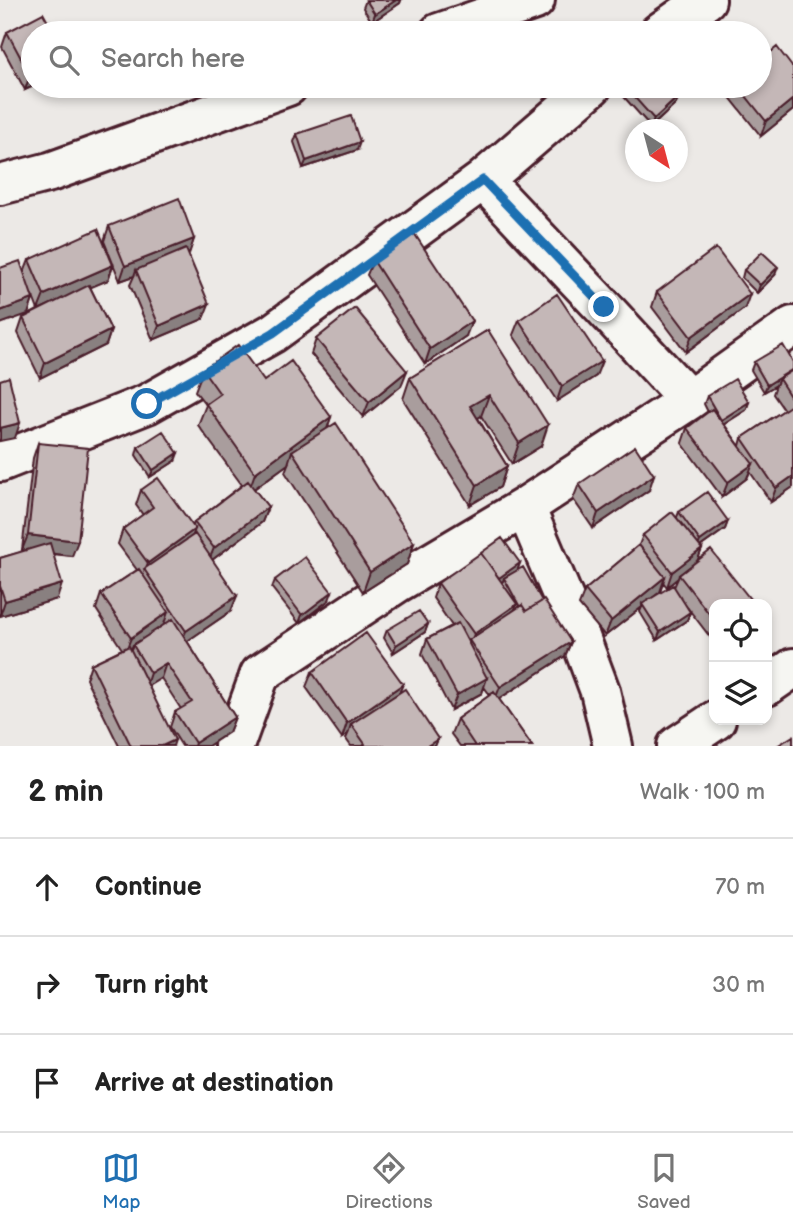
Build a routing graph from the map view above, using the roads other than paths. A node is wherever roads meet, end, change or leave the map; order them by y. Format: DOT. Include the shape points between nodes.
graph roads {
  1 [pos="535,0"];
  2 [pos="706,0"];
  3 [pos="474,21"];
  4 [pos="676,21"];
  5 [pos="255,98"];
  6 [pos="578,98"];
  7 [pos="483,180"];
  8 [pos="0,185"];
  9 [pos="793,326"];
  10 [pos="689,400"];
  11 [pos="0,462"];
  12 [pos="526,507"];
  13 [pos="793,668"];
  14 [pos="772,683"];
  15 [pos="709,725"];
  16 [pos="234,746"];
  17 [pos="612,746"];
  18 [pos="677,746"];
  1 -- 3 [label="street"];
  2 -- 4 [label="street"];
  5 -- 8 [label="street" via="50,172"];
  6 -- 7 [label="street"];
  7 -- 10 [label="street"];
  7 -- 11 [label="street" via="273,333 147,404"];
  9 -- 10 [label="street"];
  10 -- 12 [label="street"];
  12 -- 16 [label="street" via="397,583 260,674"];
  12 -- 17 [label="street" via="600,691"];
  13 -- 14 [label="street"];
  15 -- 18 [label="street"];
}
